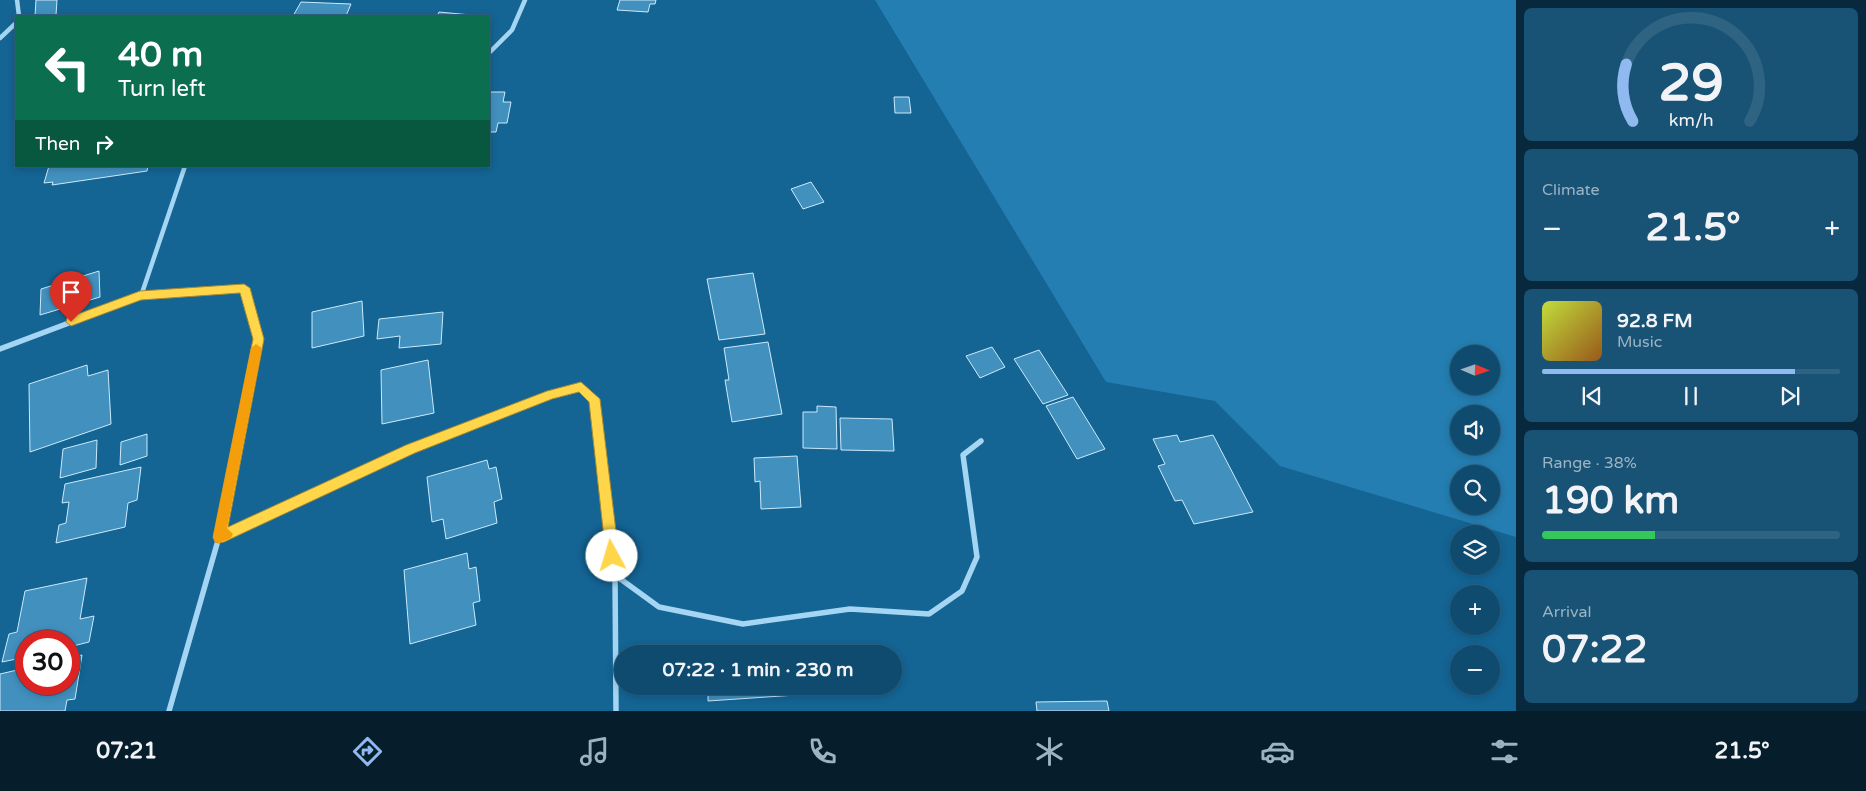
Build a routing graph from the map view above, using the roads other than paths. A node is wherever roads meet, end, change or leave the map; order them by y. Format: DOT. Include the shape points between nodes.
graph roads {
  1 [pos="17,0"];
  2 [pos="525,0"];
  3 [pos="19,15"];
  4 [pos="15,24"];
  5 [pos="0,38"];
  6 [pos="490,52"];
  7 [pos="185,167"];
  8 [pos="140,296"];
  9 [pos="0,348"];
  10 [pos="981,441"];
  11 [pos="219,537"];
  12 [pos="615,575"];
  13 [pos="169,711"];
  14 [pos="616,711"];
  1 -- 3 [label="street"];
  2 -- 6 [label="street" via="524,9 503,44"];
  4 -- 5 [label="street"];
  7 -- 8 [label="street"];
  8 -- 9 [label="street"];
  8 -- 11 [label="street" via="244,288 258,339"];
  10 -- 12 [label="street" via="963,455 978,557 962,592 929,614 850,609 742,624 658,608"];
  11 -- 12 [label="street" via="410,449 551,394 581,387 595,399"];
  11 -- 13 [label="street"];
  12 -- 14 [label="street"];
}
